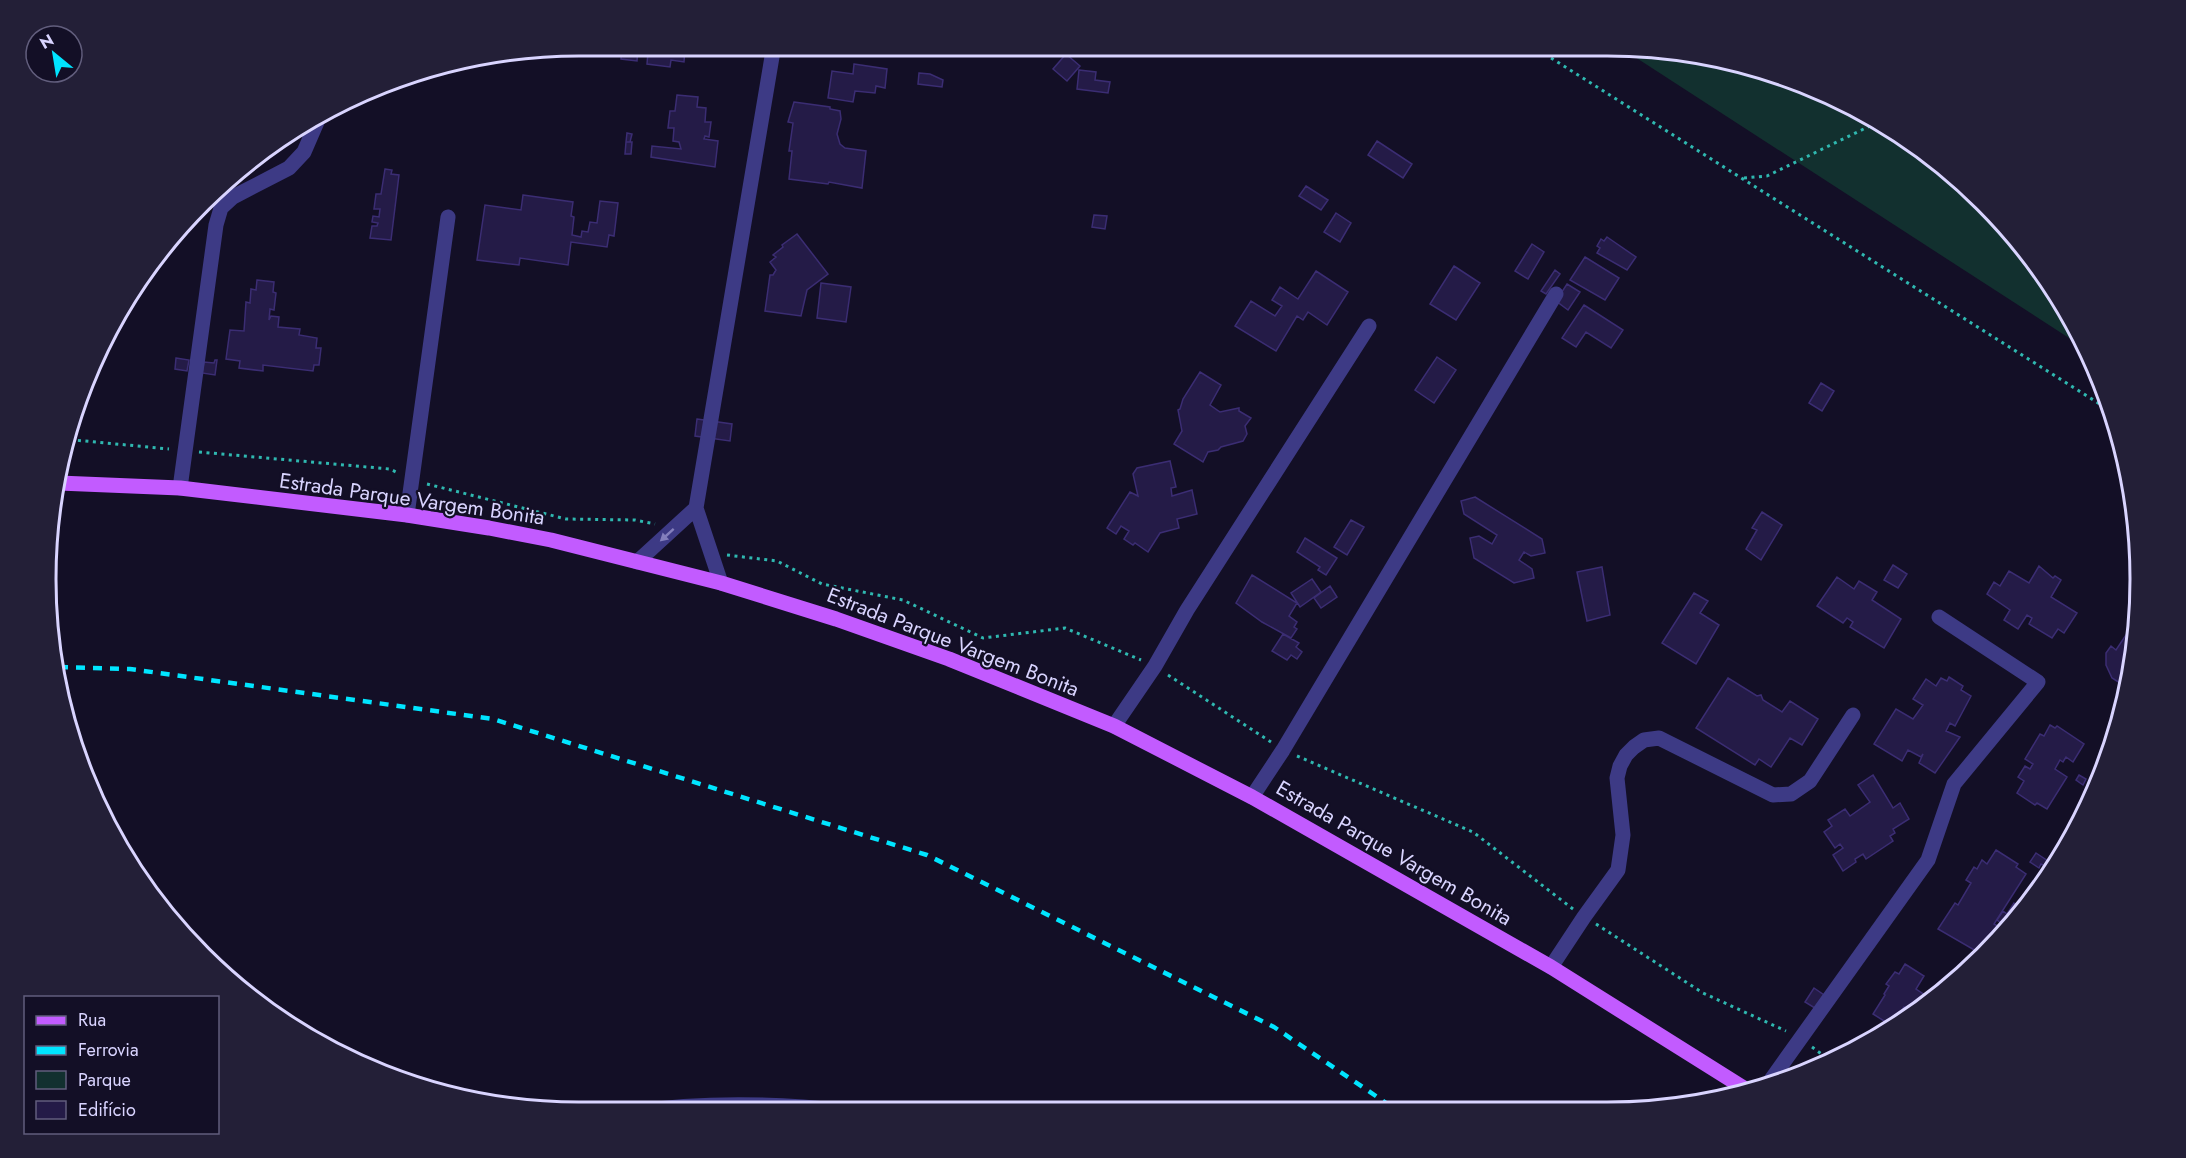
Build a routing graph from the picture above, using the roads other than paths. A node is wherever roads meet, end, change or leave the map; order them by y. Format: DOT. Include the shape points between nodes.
graph roads {
  1 [pos="772,56"];
  2 [pos="314,128"];
  3 [pos="448,217"];
  4 [pos="1556,294"];
  5 [pos="1369,326"];
  6 [pos="65,483"];
  7 [pos="180,488"];
  8 [pos="696,508"];
  9 [pos="407,515"];
  10 [pos="637,562"];
  11 [pos="721,583"];
  12 [pos="1939,617"];
  13 [pos="1853,715"];
  14 [pos="1114,726"];
  15 [pos="1252,797"];
  16 [pos="1551,967"];
  17 [pos="1774,1075"];
  18 [pos="1740,1085"];
  1 -- 8 [label="street"];
  2 -- 7 [label="street" via="304,152 288,168 233,197 221,208"];
  3 -- 9 [label="street"];
  4 -- 15 [label="street"];
  5 -- 14 [label="street"];
  6 -- 7 [label="main road, Estrada Parque Vargem Bonita"];
  7 -- 9 [label="main road, Estrada Parque Vargem Bonita"];
  8 -- 10 [label="street, one-way"];
  8 -- 11 [label="street"];
  9 -- 10 [label="main road, Estrada Parque Vargem Bonita" via="551,540"];
  10 -- 11 [label="main road, Estrada Parque Vargem Bonita"];
  11 -- 14 [label="main road, Estrada Parque Vargem Bonita" via="949,659"];
  12 -- 17 [label="street" via="2038,682 1954,784 1929,860"];
  13 -- 16 [label="street" via="1809,781 1791,794 1773,795 1659,738 1644,740 1634,747 1626,755 1617,778 1623,835 1618,870"];
  14 -- 15 [label="main road, Estrada Parque Vargem Bonita"];
  15 -- 16 [label="main road, Estrada Parque Vargem Bonita"];
  16 -- 18 [label="main road, Estrada Parque Vargem Bonita"];
}
